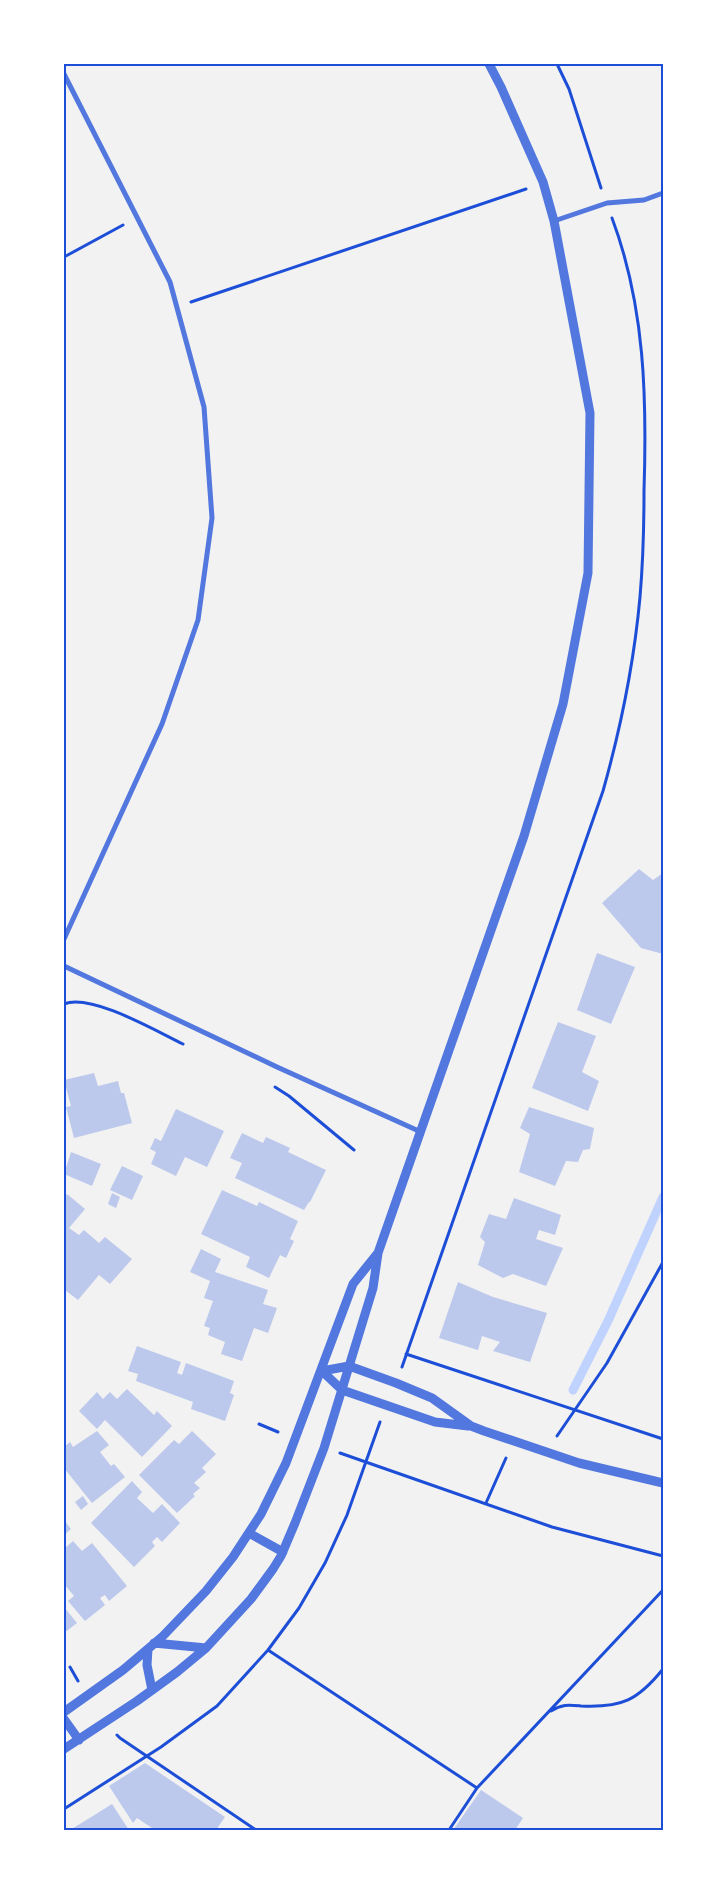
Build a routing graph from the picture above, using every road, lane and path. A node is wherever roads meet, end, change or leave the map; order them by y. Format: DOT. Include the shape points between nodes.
graph roads {
  1 [pos="489,64"];
  2 [pos="558,64"];
  3 [pos="64,74"];
  4 [pos="543,182"];
  5 [pos="600,184"];
  6 [pos="663,193"];
  7 [pos="137,218"];
  8 [pos="554,221"];
  9 [pos="613,221"];
  10 [pos="64,256"];
  11 [pos="177,308"];
  12 [pos="64,939"];
  13 [pos="64,966"];
  14 [pos="64,1004"];
  15 [pos="192,1048"];
  16 [pos="268,1083"];
  17 [pos="422,1132"];
  18 [pos="354,1150"];
  19 [pos="378,1253"];
  20 [pos="663,1262"];
  21 [pos="406,1354"];
  22 [pos="349,1366"];
  23 [pos="322,1371"];
  24 [pos="400,1372"];
  25 [pos="342,1390"];
  26 [pos="575,1410"];
  27 [pos="382,1416"];
  28 [pos="471,1426"];
  29 [pos="663,1439"];
  30 [pos="511,1440"];
  31 [pos="547,1451"];
  32 [pos="366,1462"];
  33 [pos="663,1483"];
  34 [pos="486,1503"];
  35 [pos="250,1533"];
  36 [pos="283,1552"];
  37 [pos="663,1556"];
  38 [pos="663,1590"];
  39 [pos="151,1646"];
  40 [pos="206,1648"];
  41 [pos="268,1650"];
  42 [pos="663,1670"];
  43 [pos="152,1690"];
  44 [pos="64,1712"];
  45 [pos="548,1712"];
  46 [pos="64,1719"];
  47 [pos="79,1740"];
  48 [pos="64,1749"];
  49 [pos="146,1756"];
  50 [pos="477,1788"];
  51 [pos="64,1809"];
  52 [pos="256,1830"];
  53 [pos="449,1830"];
  1 -- 4 [label="street"];
  2 -- 5 [label="path"];
  3 -- 7 [label="street"];
  4 -- 8 [label="street"];
  4 -- 11 [label="path"];
  6 -- 8 [label="street" via="644,200 607,203"];
  7 -- 10 [label="path"];
  7 -- 11 [label="street" via="170,282"];
  8 -- 17 [label="street" via="590,413 588,574 563,704 524,836"];
  9 -- 21 [label="path" via="638,318 646,406 642,578 627,696 603,791"];
  11 -- 12 [label="street" via="204,407 212,518 198,620 162,724"];
  13 -- 17 [label="street"];
  14 -- 15 [label="path" via="91,1003"];
  16 -- 18 [label="path" via="289,1096"];
  17 -- 19 [label="street"];
  19 -- 22 [label="street" via="373,1288"];
  19 -- 23 [label="street" via="353,1284"];
  20 -- 26 [label="path" via="607,1363"];
  21 -- 24 [label="path"];
  21 -- 26 [label="path"];
  22 -- 23 [label="street"];
  22 -- 25 [label="street"];
  22 -- 28 [label="street" via="432,1398"];
  23 -- 25 [label="street"];
  23 -- 35 [label="street" via="286,1463"];
  25 -- 28 [label="street" via="435,1422"];
  25 -- 36 [label="street" via="324,1448"];
  26 -- 29 [label="path"];
  26 -- 31 [label="path"];
  27 -- 32 [label="path"];
  28 -- 30 [label="street"];
  30 -- 31 [label="street"];
  30 -- 34 [label="path" via="504,1466"];
  31 -- 33 [label="street" via="579,1463"];
  32 -- 34 [label="path"];
  32 -- 41 [label="path" via="325,1563 299,1608"];
  34 -- 37 [label="path" via="570,1532"];
  35 -- 36 [label="street"];
  35 -- 39 [label="street" via="206,1591"];
  36 -- 40 [label="street" via="251,1599"];
  38 -- 45 [label="path"];
  39 -- 40 [label="street"];
  39 -- 43 [label="street" via="148,1665"];
  39 -- 44 [label="street"];
  40 -- 43 [label="street"];
  41 -- 49 [label="path" via="217,1706"];
  41 -- 50 [label="path"];
  42 -- 45 [label="path" via="648,1687 624,1702 568,1704"];
  43 -- 47 [label="street"];
  45 -- 50 [label="path"];
  46 -- 47 [label="street"];
  47 -- 48 [label="street"];
  49 -- 51 [label="path"];
  49 -- 52 [label="path"];
  50 -- 53 [label="path"];
}
